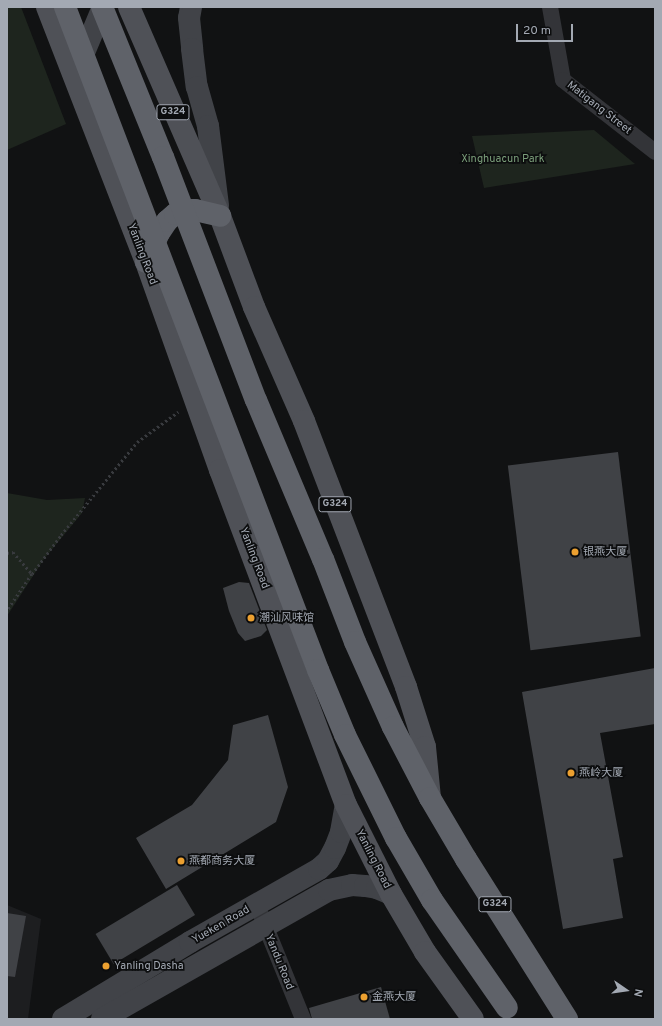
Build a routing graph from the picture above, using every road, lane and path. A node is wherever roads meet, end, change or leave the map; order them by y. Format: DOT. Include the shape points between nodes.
graph roads {
  1 [pos="47,7"];
  2 [pos="65,7"];
  3 [pos="105,7"];
  4 [pos="129,7"];
  5 [pos="191,7"];
  6 [pos="550,7"];
  7 [pos="73,78"];
  8 [pos="655,152"];
  9 [pos="220,216"];
  10 [pos="146,262"];
  11 [pos="196,403"];
  12 [pos="7,553"];
  13 [pos="32,574"];
  14 [pos="7,611"];
  15 [pos="430,798"];
  16 [pos="346,805"];
  17 [pos="391,894"];
  18 [pos="257,905"];
  19 [pos="265,926"];
  20 [pos="511,1014"];
  21 [pos="63,1019"];
  22 [pos="102,1019"];
  23 [pos="303,1019"];
  24 [pos="473,1019"];
  25 [pos="567,1019"];
  1 -- 7 [label="main road, Yanling Road"];
  2 -- 20 [label="highway, bridge" via="345,734 396,838 428,893"];
  3 -- 7 [label="main road"];
  3 -- 15 [label="highway, bridge" via="256,400 376,692"];
  4 -- 9 [label="main road, G324"];
  5 -- 9 [label="main road" via="189,18 197,87 208,126"];
  6 -- 8 [label="street, Matigang Street" via="563,80"];
  7 -- 10 [label="main road, Yanling Road"];
  9 -- 10 [label="highway" via="196,210 184,210 174,214 158,233"];
  9 -- 15 [label="main road, G324" via="254,307 304,421 406,687 425,747"];
  10 -- 11 [label="main road, Yanling Road"];
  11 -- 13 [label="path" via="170,417 137,442"];
  11 -- 16 [label="main road, Yanling Road"];
  12 -- 13 [label="path" via="13,552"];
  13 -- 14 [label="path"];
  15 -- 25 [label="highway, G324"];
  16 -- 17 [label="main road, Yanling Road"];
  16 -- 18 [label="main road, Yueken Road" via="341,832 328,861 319,869"];
  17 -- 19 [label="main road, Yueken Road" via="377,888 352,885 329,890"];
  17 -- 24 [label="main road, Yanling Road" via="429,958"];
  18 -- 19 [label="street, Yandu Road"];
  18 -- 21 [label="main road, Yueken Road"];
  19 -- 22 [label="main road, Yueken Road"];
  19 -- 23 [label="street, Yandu Road"];
}
